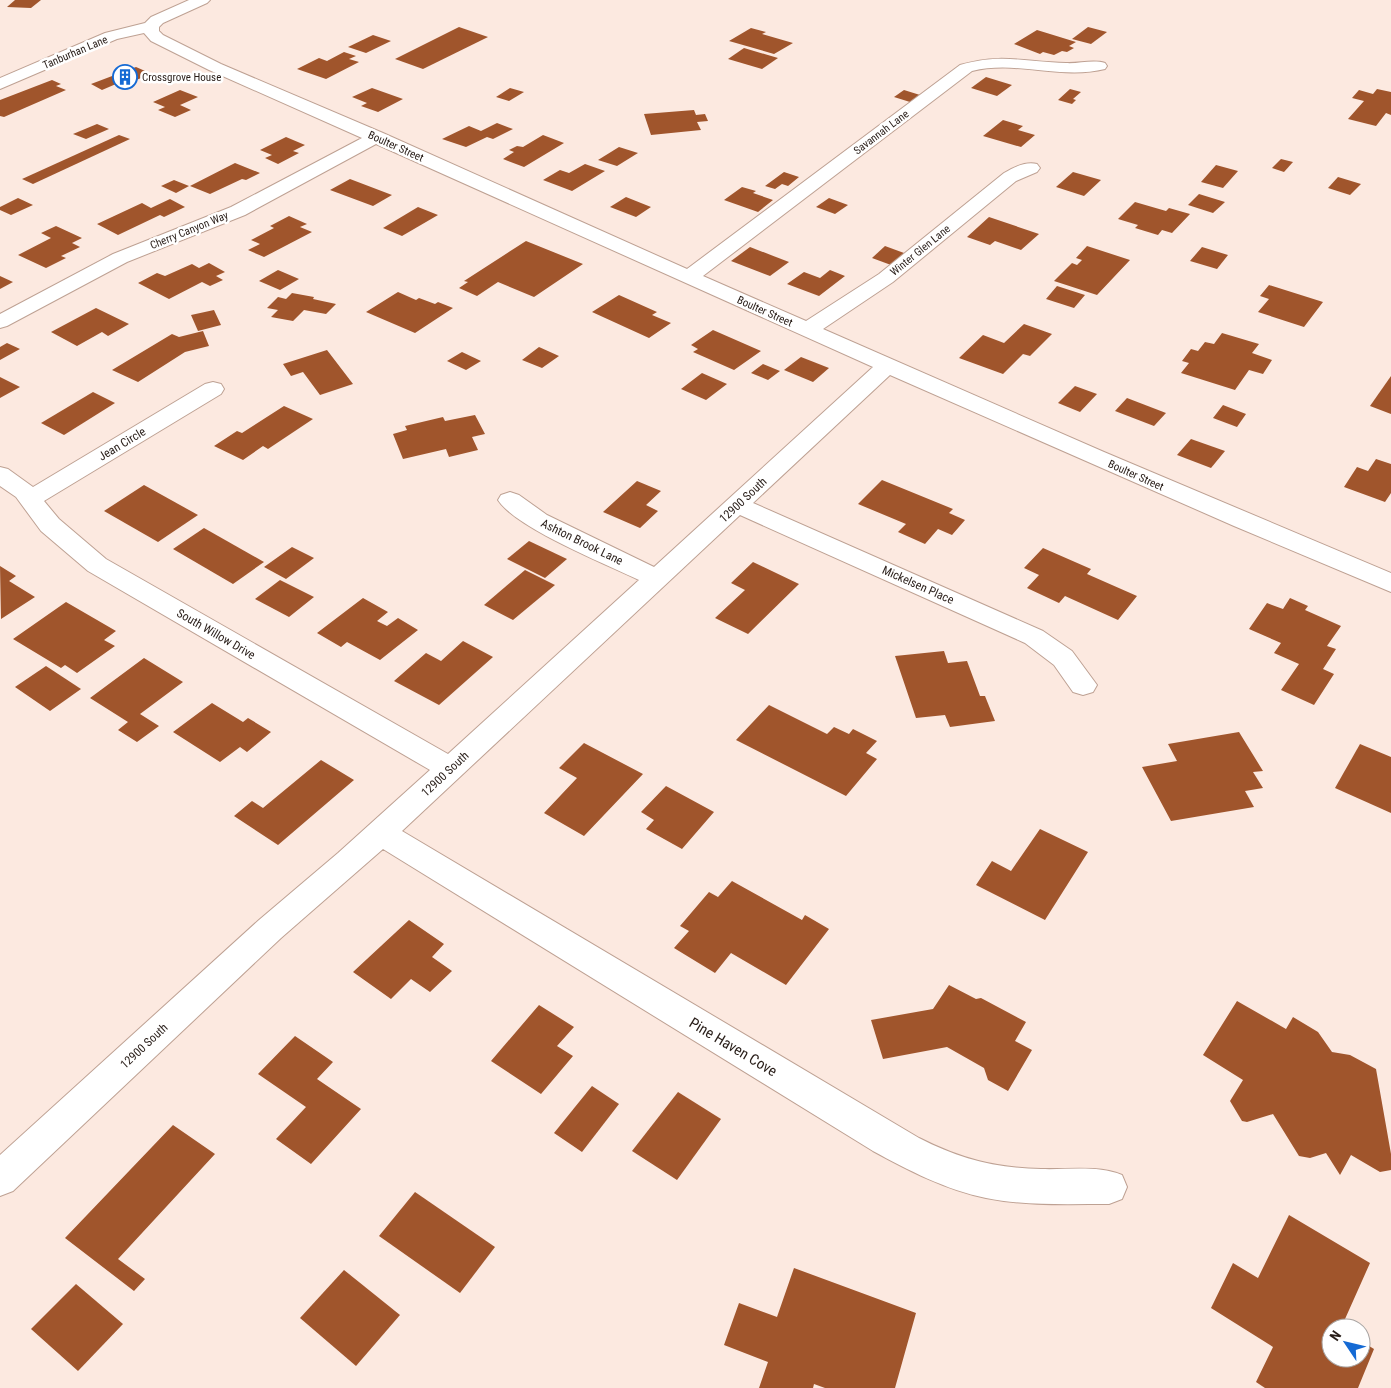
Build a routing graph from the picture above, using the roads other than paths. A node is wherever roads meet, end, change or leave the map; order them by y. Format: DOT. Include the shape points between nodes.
graph roads {
  1 [pos="202,0"];
  2 [pos="151,26"];
  3 [pos="1099,66"];
  4 [pos="0,84"];
  5 [pos="377,138"];
  6 [pos="1031,168"];
  7 [pos="689,277"];
  8 [pos="0,322"];
  9 [pos="807,330"];
  10 [pos="887,366"];
  11 [pos="213,389"];
  12 [pos="0,474"];
  13 [pos="31,500"];
  14 [pos="510,500"];
  15 [pos="738,505"];
  16 [pos="658,579"];
  17 [pos="1391,583"];
  18 [pos="1083,685"];
  19 [pos="450,768"];
  20 [pos="381,833"];
  21 [pos="0,1179"];
  22 [pos="1109,1187"];
  1 -- 2 [label="street, Tanburhan Lane" via="157,20"];
  2 -- 4 [label="street, Tanburhan Lane" via="111,36"];
  2 -- 5 [label="street, Boulter Street" via="151,32 172,46"];
  3 -- 7 [label="street, Savannah Lane" via="1076,68 989,62 966,68"];
  5 -- 7 [label="street, Boulter Street"];
  5 -- 8 [label="street, Cherry Canyon Way" via="238,210 120,258"];
  6 -- 9 [label="street, Winter Glen Lane" via="1010,177 886,278"];
  7 -- 9 [label="street, Boulter Street"];
  9 -- 10 [label="street, Boulter Street"];
  10 -- 15 [label="street, 12900 South"];
  10 -- 17 [label="street, Boulter Street"];
  11 -- 13 [label="street, Jean Circle"];
  12 -- 13 [label="street, South Willow Drive"];
  13 -- 19 [label="street, South Willow Drive" via="50,525 97,565"];
  14 -- 16 [label="street, Ashton Brook Lane" via="538,522"];
  15 -- 16 [label="street, 12900 South"];
  15 -- 18 [label="street, Mickelsen Place" via="1034,637 1063,658"];
  16 -- 19 [label="street, 12900 South"];
  19 -- 20 [label="street, 12900 South"];
  20 -- 21 [label="street, 12900 South" via="270,929"];
  20 -- 22 [label="street, Pine Haven Cove" via="926,1161 990,1181 1026,1186"];
}
